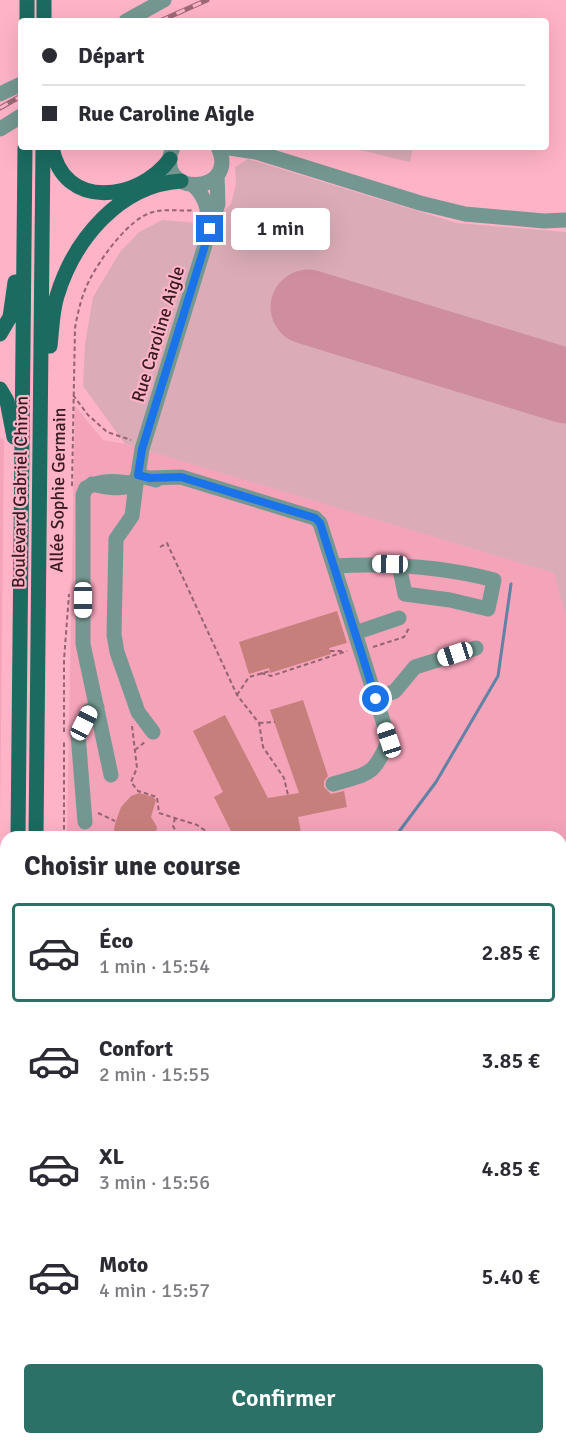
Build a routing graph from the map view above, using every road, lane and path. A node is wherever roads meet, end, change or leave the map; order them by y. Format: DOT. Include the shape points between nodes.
graph roads {
  1 [pos="27,0"];
  2 [pos="44,0"];
  3 [pos="164,0"];
  4 [pos="27,18"];
  5 [pos="44,18"];
  6 [pos="131,18"];
  7 [pos="18,85"];
  8 [pos="0,94"];
  9 [pos="18,118"];
  10 [pos="0,129"];
  11 [pos="25,150"];
  12 [pos="43,150"];
  13 [pos="53,150"];
  14 [pos="219,150"];
  15 [pos="240,150"];
  16 [pos="245,151"];
  17 [pos="172,153"];
  18 [pos="219,170"];
  19 [pos="25,175"];
  20 [pos="187,183"];
  21 [pos="208,207"];
  22 [pos="566,220"];
  23 [pos="210,229"];
  24 [pos="0,334"];
  25 [pos="0,389"];
  26 [pos="41,389"];
  27 [pos="73,395"];
  28 [pos="143,447"];
  29 [pos="141,479"];
  30 [pos="21,487"];
  31 [pos="72,494"];
  32 [pos="160,547"];
  33 [pos="399,565"];
  34 [pos="334,566"];
  35 [pos="69,594"];
  36 [pos="399,618"];
  37 [pos="355,633"];
  38 [pos="476,648"];
  39 [pos="330,651"];
  40 [pos="346,651"];
  41 [pos="270,671"];
  42 [pos="237,695"];
  43 [pos="376,699"];
  44 [pos="97,708"];
  45 [pos="274,722"];
  46 [pos="259,723"];
  47 [pos="153,732"];
  48 [pos="111,775"];
  49 [pos="333,784"];
  50 [pos="288,795"];
  51 [pos="85,814"];
  52 [pos="175,818"];
  53 [pos="115,821"];
  54 [pos="18,831"];
  55 [pos="36,831"];
  56 [pos="64,831"];
  57 [pos="176,831"];
  1 -- 4 [label="main road"];
  2 -- 5 [label="main road"];
  3 -- 6 [label="street"];
  7 -- 8 [label="street"];
  9 -- 10 [label="street"];
  11 -- 19 [label="main road, Boulevard Gabriel Chiron"];
  12 -- 26 [label="main road, Boulevard Gabriel Chiron"];
  13 -- 17 [label="main road" via="56,162 77,186 104,194 134,186 157,172"];
  14 -- 18 [label="street, Rue Caroline Aigle"];
  15 -- 16 [label="street"];
  16 -- 18 [label="street"];
  16 -- 22 [label="street" via="465,214"];
  17 -- 20 [label="street, Rue Caroline Aigle" via="171,168"];
  18 -- 20 [label="street" via="207,183"];
  18 -- 23 [label="street, Rue Caroline Aigle" via="218,204"];
  19 -- 24 [label="main road" via="18,212 14,292 10,317"];
  19 -- 30 [label="main road, Boulevard Gabriel Chiron"];
  20 -- 21 [label="street, Rue Caroline Aigle" via="203,196"];
  20 -- 26 [label="main road" via="152,187 124,201 85,238 57,298 48,377"];
  21 -- 23 [label="street, Rue Caroline Aigle"];
  21 -- 27 [label="path, Allée Sophie Germain" via="150,213 118,238 101,261 79,305"];
  23 -- 28 [label="street, Rue Caroline Aigle"];
  25 -- 30 [label="main road" via="12,420"];
  26 -- 55 [label="main road, Boulevard Gabriel Chiron"];
  27 -- 28 [label="path, Allée Sophie Germain" via="107,432"];
  27 -- 31 [label="path, Allée Sophie Germain"];
  28 -- 29 [label="street, Rue Caroline Aigle"];
  29 -- 34 [label="street" via="181,477 315,518"];
  29 -- 44 [label="street" via="125,488 92,484 86,488 82,505 83,644"];
  29 -- 47 [label="street, Rue Caroline Aigle" via="132,516 116,539 114,635 137,708"];
  30 -- 54 [label="main road, Boulevard Gabriel Chiron"];
  32 -- 42 [label="path" via="167,543"];
  33 -- 33 [label="street" via="405,594 488,609 494,580 466,572"];
  33 -- 34 [label="street"];
  34 -- 37 [label="street"];
  35 -- 56 [label="path, Allée Sophie Germain" via="64,660"];
  36 -- 37 [label="street"];
  37 -- 43 [label="street"];
  38 -- 43 [label="street" via="415,667 395,691"];
  39 -- 40 [label="path"];
  41 -- 42 [label="path" via="249,677"];
  42 -- 46 [label="path"];
  43 -- 49 [label="street" via="389,740 382,758 372,772"];
  44 -- 48 [label="street"];
  44 -- 51 [label="street" via="89,711 78,734"];
  45 -- 46 [label="path"];
  46 -- 50 [label="path" via="263,747 284,778"];
  51 -- 53 [label="path"];
  52 -- 57 [label="path"];
}
